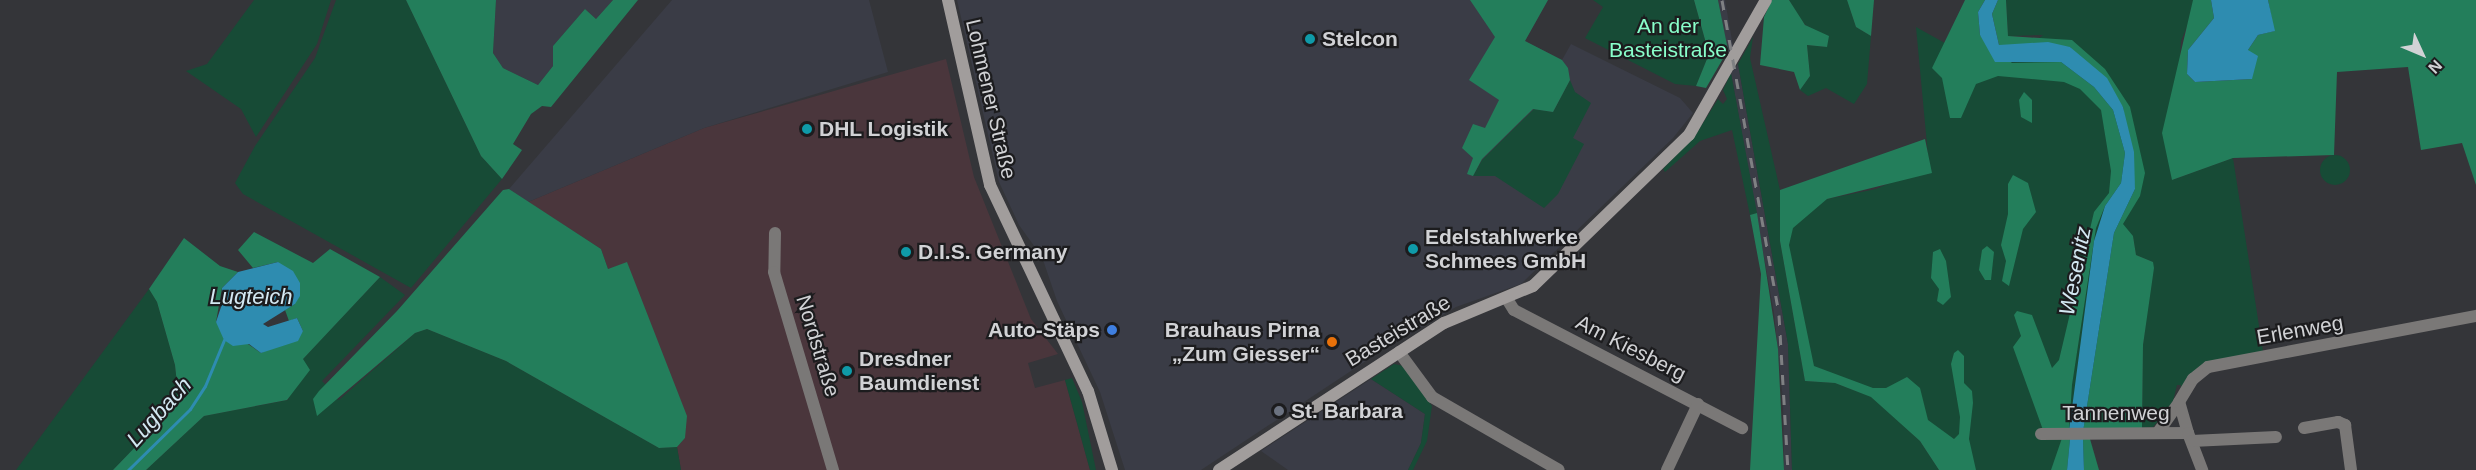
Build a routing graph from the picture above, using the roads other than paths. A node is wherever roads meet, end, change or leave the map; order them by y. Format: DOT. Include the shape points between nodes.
graph roads {
  1 [pos="948,0"];
  2 [pos="1766,0"];
  3 [pos="775,233"];
  4 [pos="1507,298"];
  5 [pos="2476,316"];
  6 [pos="1399,352"];
  7 [pos="2179,402"];
  8 [pos="1698,404"];
  9 [pos="1742,428"];
  10 [pos="2304,428"];
  11 [pos="2159,431"];
  12 [pos="2041,434"];
  13 [pos="2190,437"];
  14 [pos="2276,437"];
  15 [pos="833,470"];
  16 [pos="1112,470"];
  17 [pos="1219,470"];
  18 [pos="1559,470"];
  19 [pos="1666,470"];
  20 [pos="2202,470"];
  21 [pos="2351,470"];
  1 -- 16 [label="main road, Lohmener Straße" via="990,185 1086,384"];
  2 -- 4 [label="main road, Basteistraße" via="1689,135 1533,286"];
  3 -- 15 [label="street, Nordstraße" via="774,272"];
  4 -- 6 [label="main road, Basteistraße" via="1444,323"];
  4 -- 8 [label="street, Am Kiesberg" via="1514,310"];
  5 -- 7 [label="street, Erlenweg" via="2216,364 2193,379"];
  6 -- 17 [label="main road, Basteistraße"];
  6 -- 18 [label="street" via="1432,397"];
  7 -- 11 [label="street, Erlenweg"];
  7 -- 13 [label="street"];
  8 -- 9 [label="street, Am Kiesberg"];
  8 -- 19 [label="street"];
  10 -- 21 [label="street" via="2338,422 2346,425"];
  11 -- 12 [label="street, Tannenweg" via="2085,436"];
  11 -- 13 [label="street, Tannenweg"];
  13 -- 14 [label="street"];
  13 -- 20 [label="street, Tannenweg"];
}
